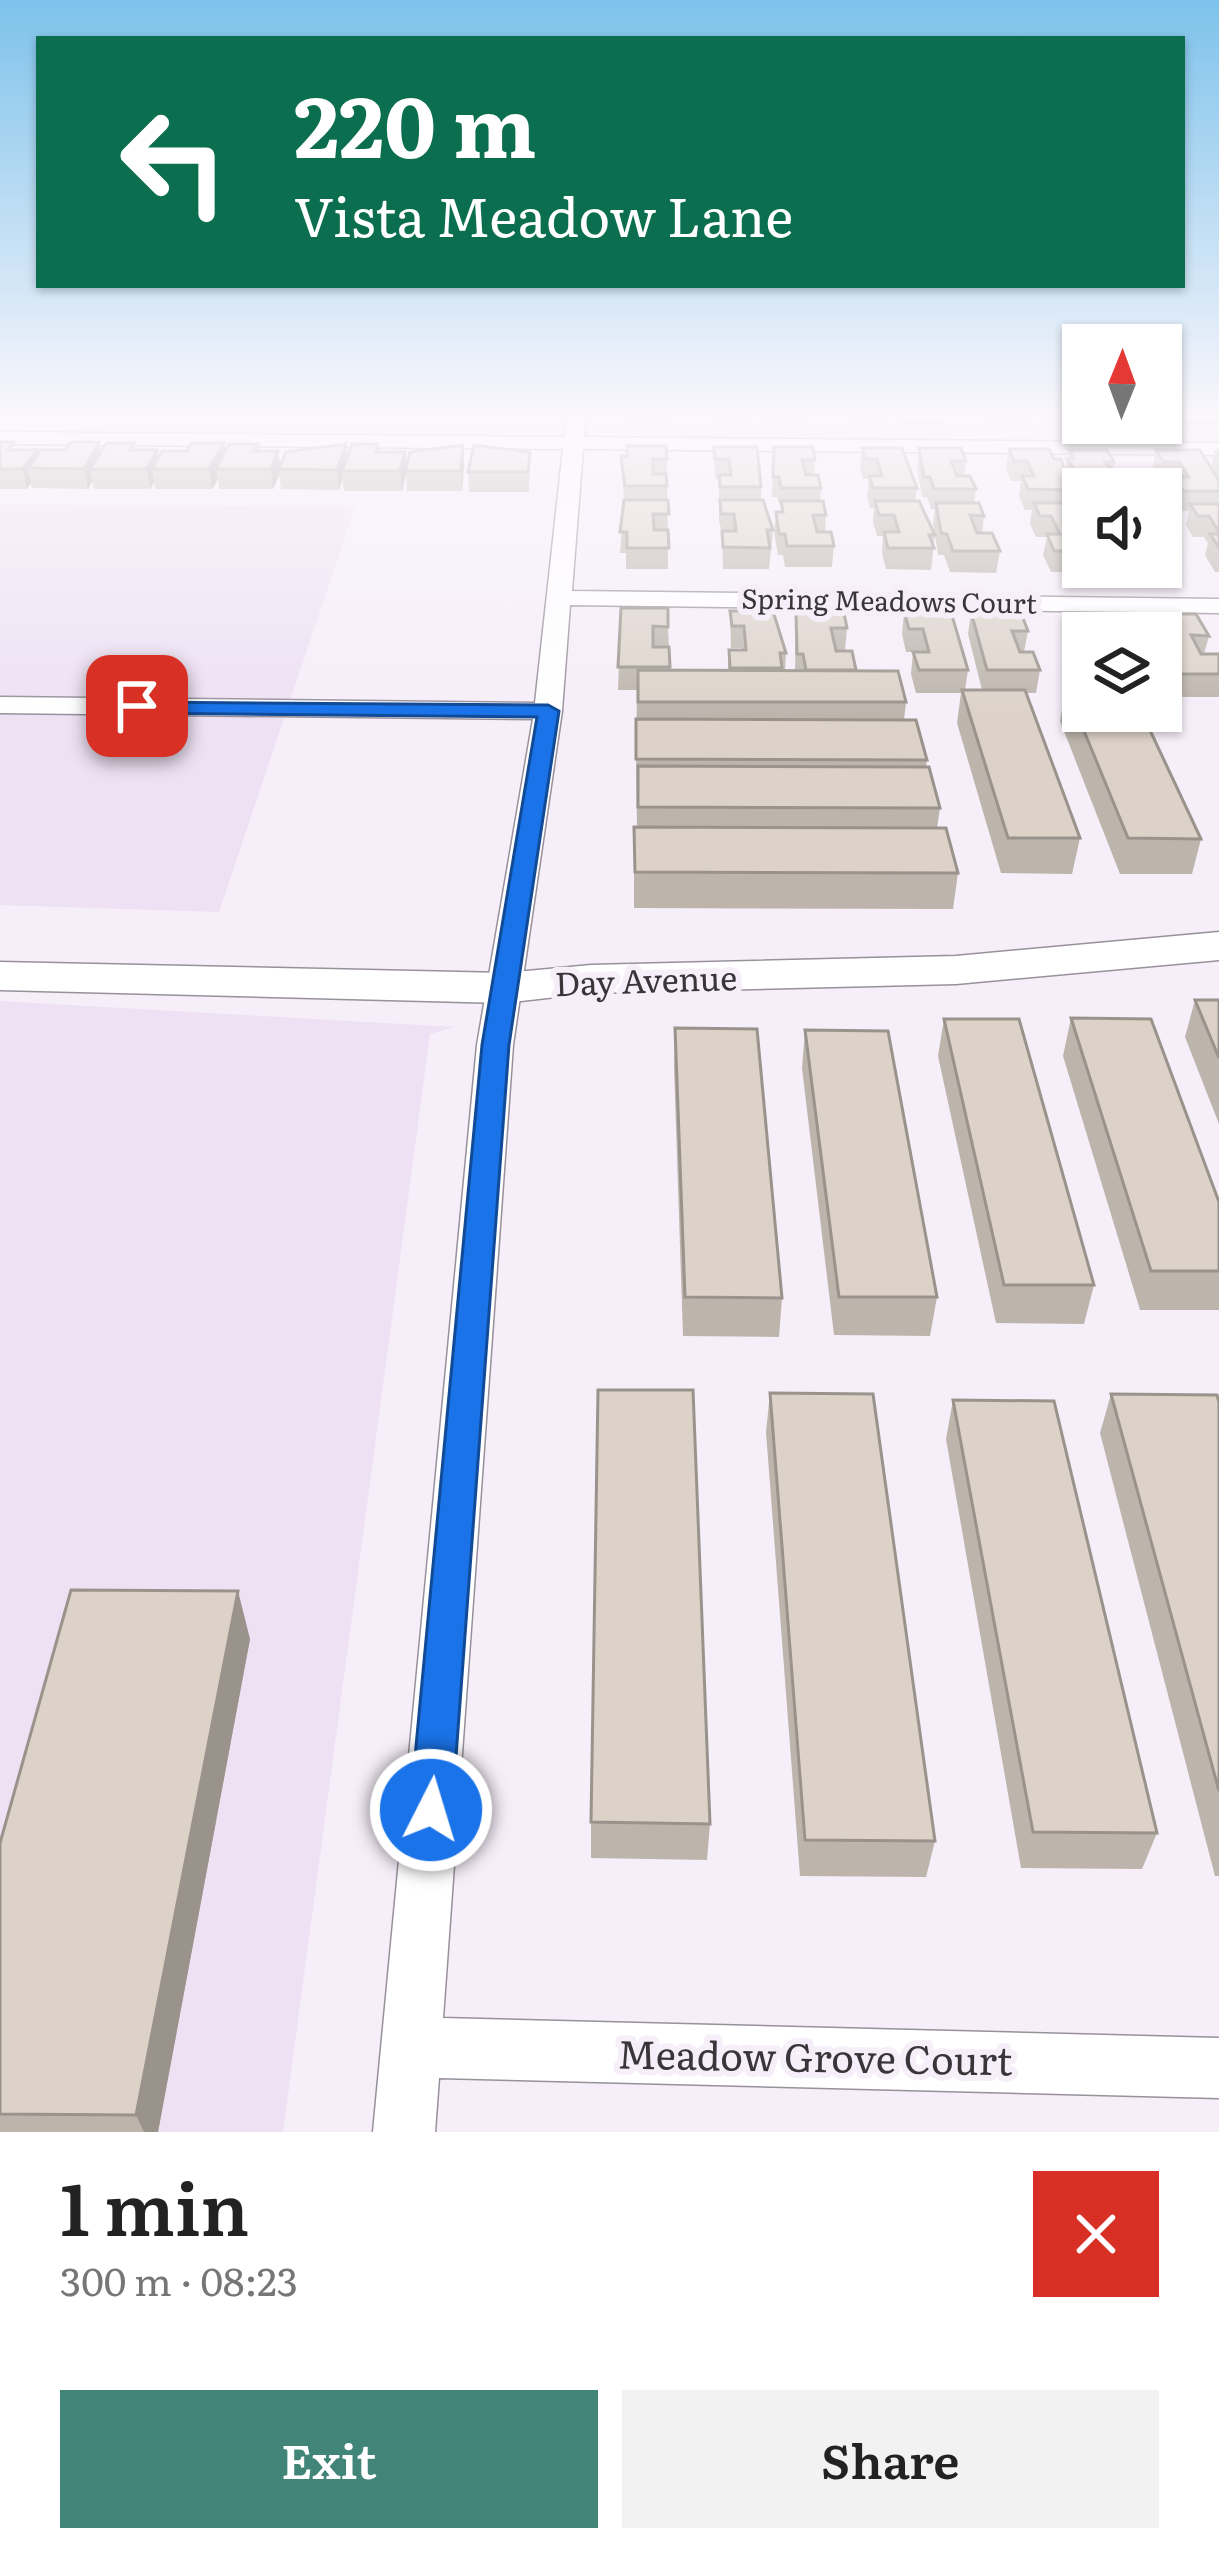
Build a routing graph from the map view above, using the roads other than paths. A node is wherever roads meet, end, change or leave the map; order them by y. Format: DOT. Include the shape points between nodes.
graph roads {
  1 [pos="566,517"];
  2 [pos="559,598"];
  3 [pos="1219,606"];
  4 [pos="0,705"];
  5 [pos="548,711"];
  6 [pos="1219,946"];
  7 [pos="0,976"];
  8 [pos="504,988"];
  9 [pos="411,2047"];
  10 [pos="1219,2068"];
  11 [pos="404,2132"];
  1 -- 2 [label="street"];
  2 -- 3 [label="street, Spring Meadows Court"];
  2 -- 5 [label="street"];
  4 -- 5 [label="street"];
  5 -- 8 [label="street"];
  6 -- 8 [label="street, Day Avenue" via="956,970"];
  7 -- 8 [label="street, Day Avenue"];
  8 -- 9 [label="street"];
  9 -- 10 [label="street, Meadow Grove Court"];
  9 -- 11 [label="street"];
}
